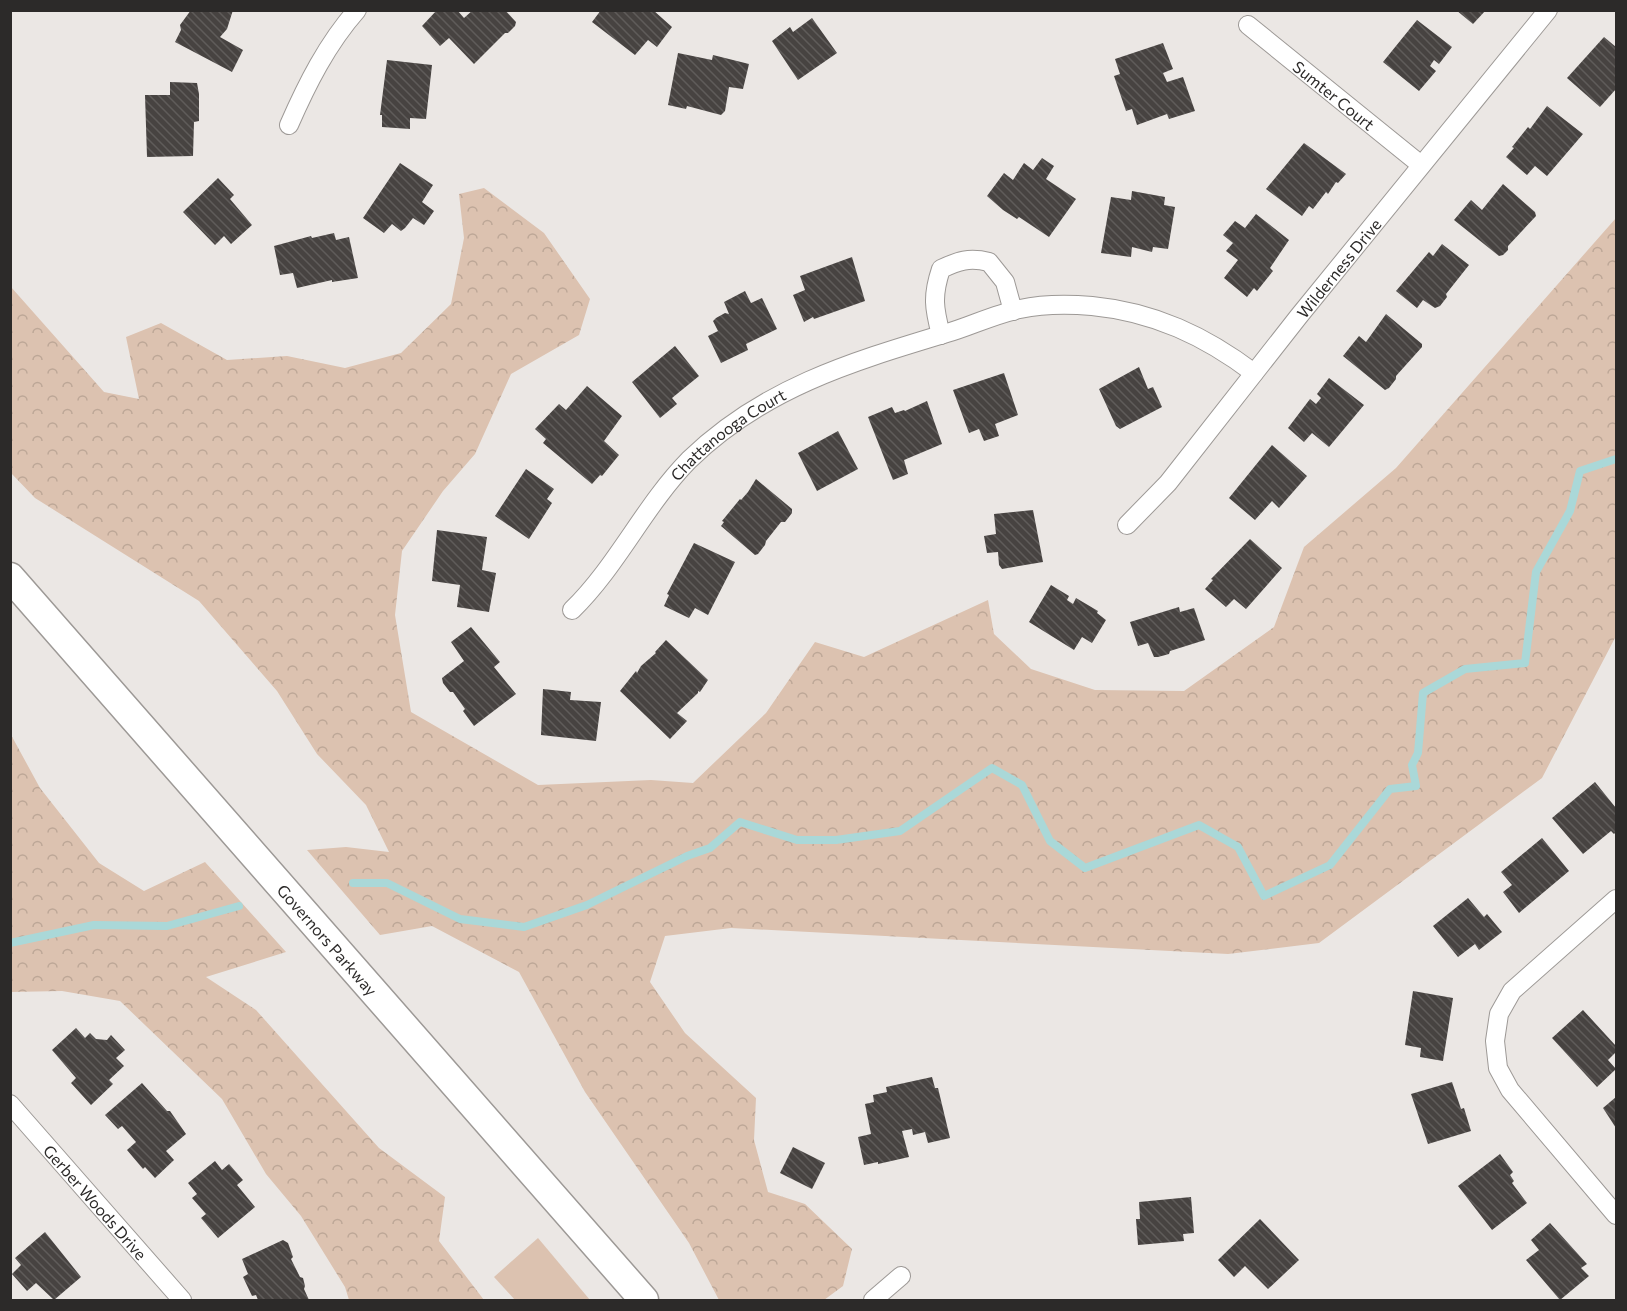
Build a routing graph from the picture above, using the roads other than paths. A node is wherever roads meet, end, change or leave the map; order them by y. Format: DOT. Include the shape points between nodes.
graph roads {
  1 [pos="357,10"];
  2 [pos="1548,10"];
  3 [pos="1248,25"];
  4 [pos="289,125"];
  5 [pos="1421,165"];
  6 [pos="1013,311"];
  7 [pos="941,334"];
  8 [pos="1254,373"];
  9 [pos="1127,525"];
  10 [pos="10,577"];
  11 [pos="572,610"];
  12 [pos="1617,899"];
  13 [pos="10,1104"];
  14 [pos="1617,1215"];
  15 [pos="901,1276"];
  16 [pos="182,1300"];
  17 [pos="644,1300"];
  18 [pos="873,1300"];
  1 -- 4 [label="street" via="325,52"];
  2 -- 5 [label="street, Wilderness Drive"];
  3 -- 5 [label="street, Sumter Court"];
  5 -- 8 [label="street, Wilderness Drive"];
  6 -- 7 [label="street, Chattanooga Court"];
  6 -- 7 [label="street" via="1005,282 989,262 961,259 941,269 934,288"];
  6 -- 8 [label="street, Chattanooga Court" via="1055,305 1091,306 1161,320 1225,351"];
  7 -- 11 [label="street, Chattanooga Court" via="817,376 753,409 720,433 662,490 596,585"];
  8 -- 9 [label="street, Wilderness Drive" via="1168,483"];
  10 -- 17 [label="main road, Governors Parkway"];
  12 -- 14 [label="street" via="1512,991 1499,1014 1496,1041 1498,1068 1510,1090"];
  13 -- 16 [label="street, Gerber Woods Drive"];
  15 -- 18 [label="street"];
}
